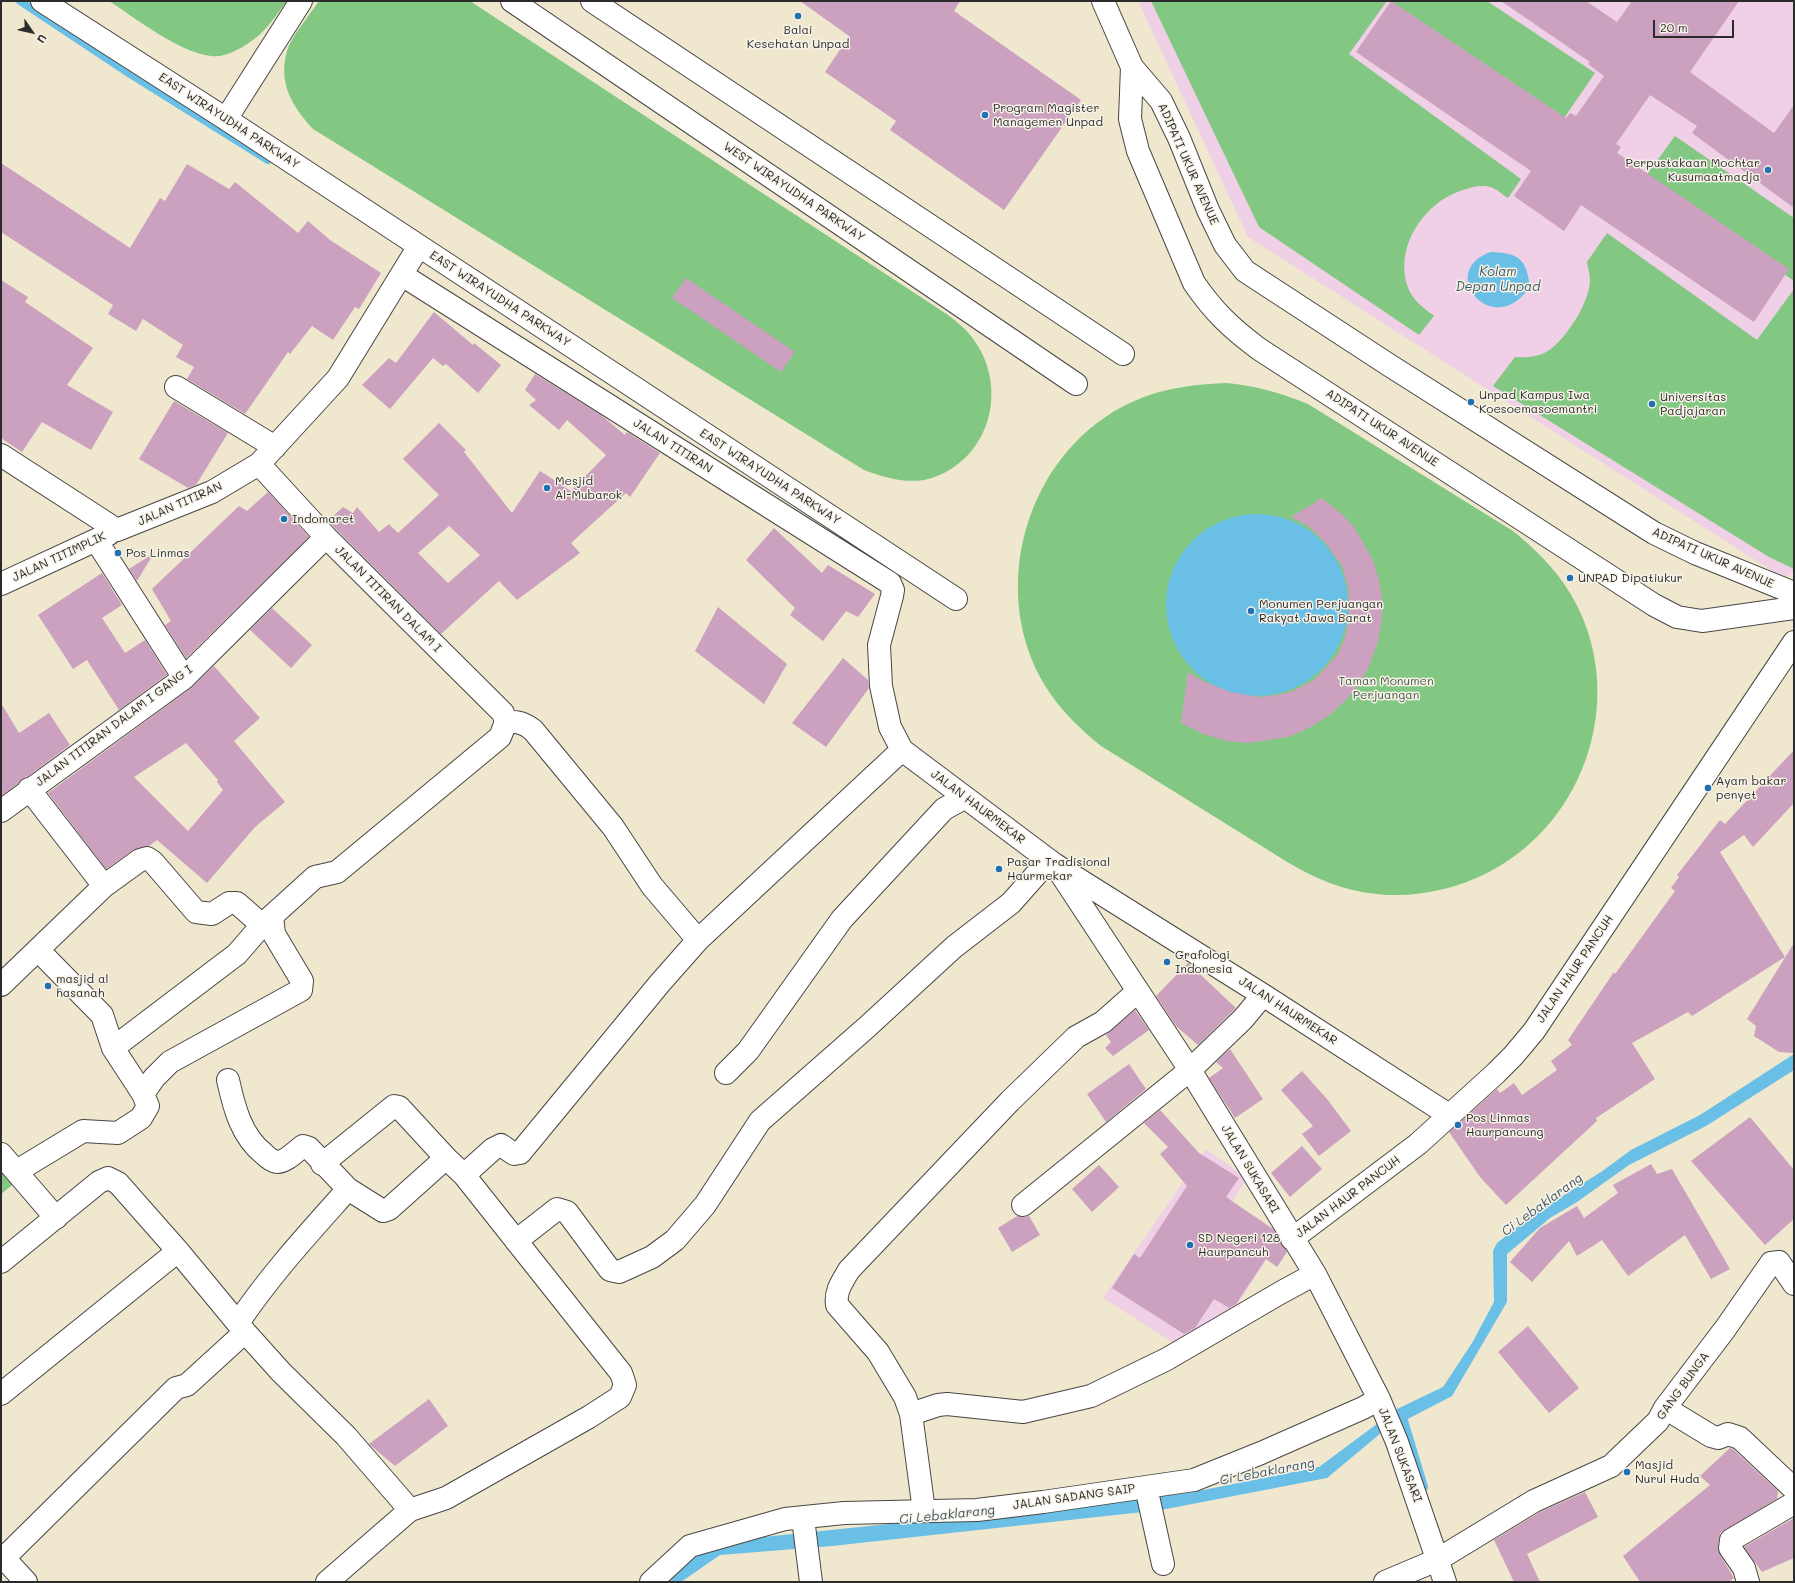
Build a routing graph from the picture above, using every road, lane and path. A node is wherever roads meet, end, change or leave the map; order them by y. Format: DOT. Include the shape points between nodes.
graph roads {
  1 [pos="42,1"];
  2 [pos="301,1"];
  3 [pos="512,1"];
  4 [pos="592,1"];
  5 [pos="1103,1"];
  6 [pos="1132,67"];
  7 [pos="226,119"];
  8 [pos="419,246"];
  9 [pos="402,275"];
  10 [pos="1123,354"];
  11 [pos="1076,384"];
  12 [pos="176,387"];
  13 [pos="275,447"];
  14 [pos="1,455"];
  15 [pos="259,464"];
  16 [pos="117,530"];
  17 [pos="326,537"];
  18 [pos="96,540"];
  19 [pos="1,584"];
  20 [pos="1794,594"];
  21 [pos="956,599"];
  22 [pos="1794,608"];
  23 [pos="1794,642"];
  24 [pos="879,646"];
  25 [pos="184,678"];
  26 [pos="503,730"];
  27 [pos="902,750"];
  28 [pos="29,789"];
  29 [pos="964,798"];
  30 [pos="1,811"];
  31 [pos="1052,862"];
  32 [pos="104,886"];
  33 [pos="267,920"];
  34 [pos="698,940"];
  35 [pos="39,951"];
  36 [pos="1,985"];
  37 [pos="1138,990"];
  38 [pos="1263,995"];
  39 [pos="113,1048"];
  40 [pos="1190,1070"];
  41 [pos="726,1073"];
  42 [pos="228,1080"];
  43 [pos="144,1094"];
  44 [pos="1449,1115"];
  45 [pos="446,1158"];
  46 [pos="6,1161"];
  47 [pos="322,1164"];
  48 [pos="464,1176"];
  49 [pos="348,1189"];
  50 [pos="1023,1205"];
  51 [pos="56,1218"];
  52 [pos="1292,1239"];
  53 [pos="516,1241"];
  54 [pos="178,1251"];
  55 [pos="1,1262"];
  56 [pos="1315,1274"];
  57 [pos="1794,1284"];
  58 [pos="242,1328"];
  59 [pos="1,1394"];
  60 [pos="1380,1402"];
  61 [pos="1665,1408"];
  62 [pos="911,1414"];
  63 [pos="1794,1489"];
  64 [pos="1148,1499"];
  65 [pos="1794,1503"];
  66 [pos="410,1510"];
  67 [pos="924,1511"];
  68 [pos="804,1524"];
  69 [pos="3,1557"];
  70 [pos="1437,1560"];
  71 [pos="1164,1564"];
  72 [pos="662,1577"];
  73 [pos="26,1582"];
  74 [pos="327,1582"];
  75 [pos="811,1582"];
  76 [pos="1385,1582"];
  77 [pos="1445,1582"];
  78 [pos="1748,1582"];
  1 -- 7 [label="street, EAST WIRAYUDHA PARKWAY"];
  2 -- 7 [label="street"];
  3 -- 11 [label="street, WEST WIRAYUDHA PARKWAY"];
  4 -- 10 [label="street"];
  5 -- 6 [label="street, ADIPATI UKUR AVENUE"];
  6 -- 20 [label="street, ADIPATI UKUR AVENUE" via="1161,101 1225,245 1245,271 1654,533"];
  6 -- 22 [label="street, ADIPATI UKUR AVENUE" via="1130,119 1138,151 1194,283 1230,328 1654,605 1677,617 1702,621"];
  7 -- 8 [label="street, EAST WIRAYUDHA PARKWAY"];
  8 -- 9 [label="street, JALAN TITIRAN"];
  8 -- 21 [label="street, EAST WIRAYUDHA PARKWAY"];
  9 -- 13 [label="street, JALAN TITIRAN" via="338,378"];
  9 -- 24 [label="street, JALAN TITIRAN" via="890,583 892,596"];
  12 -- 13 [label="street"];
  13 -- 15 [label="street, JALAN TITIRAN"];
  14 -- 16 [label="street"];
  15 -- 16 [label="street, JALAN TITIRAN" via="212,492"];
  15 -- 17 [label="street, JALAN TITIRAN DALAM I"];
  16 -- 18 [label="street, JALAN TITIMPLIK"];
  17 -- 25 [label="street, JALAN TITIRAN DALAM I GANG I"];
  17 -- 26 [label="street, JALAN TITIRAN DALAM I" via="502,713"];
  18 -- 19 [label="street, JALAN TITIMPLIK"];
  18 -- 25 [label="street"];
  23 -- 44 [label="street, JALAN HAUR PANCUH" via="1534,1031 1514,1056"];
  24 -- 27 [label="street, JALAN HAURMEKAR" via="884,700 890,727"];
  25 -- 28 [label="street, JALAN TITIRAN DALAM I GANG I"];
  26 -- 33 [label="street" via="337,872 315,877"];
  26 -- 34 [label="street" via="516,721 533,730 613,827 652,886"];
  27 -- 29 [label="street, JALAN HAURMEKAR"];
  27 -- 34 [label="street"];
  28 -- 30 [label="street, JALAN TITIRAN DALAM I GANG I"];
  28 -- 32 [label="street"];
  29 -- 31 [label="street, JALAN HAURMEKAR"];
  29 -- 41 [label="street" via="944,809 842,918 748,1051"];
  31 -- 37 [label="street, JALAN SUKASARI"];
  31 -- 38 [label="street, JALAN HAURMEKAR"];
  31 -- 53 [label="street" via="1011,904 954,948 867,1028 760,1120 705,1205 675,1240 652,1257 619,1272 610,1270 567,1212 557,1209"];
  32 -- 33 [label="street" via="140,860 147,858 196,912 212,914 230,903 236,903"];
  32 -- 35 [label="street"];
  33 -- 39 [label="street" via="236,954"];
  33 -- 43 [label="street" via="302,981 301,990 170,1062 154,1078"];
  34 -- 48 [label="street" via="520,1153 514,1154 501,1145 493,1149"];
  35 -- 36 [label="street"];
  35 -- 39 [label="street" via="102,1015"];
  37 -- 40 [label="street, JALAN SUKASARI"];
  37 -- 62 [label="street" via="1103,1022 1076,1037 1010,1101 849,1270 839,1287 837,1305 878,1352 905,1397"];
  38 -- 40 [label="street" via="1243,1019"];
  38 -- 44 [label="street, JALAN HAURMEKAR"];
  39 -- 43 [label="street"];
  40 -- 50 [label="street"];
  40 -- 52 [label="street, JALAN SUKASARI"];
  42 -- 47 [label="street" via="232,1103 241,1125 259,1150 277,1162 303,1146 309,1148"];
  43 -- 46 [label="street" via="148,1106 141,1118 118,1133 83,1131"];
  44 -- 52 [label="street, JALAN HAUR PANCUH" via="1418,1144"];
  45 -- 47 [label="street" via="400,1107 394,1106"];
  45 -- 48 [label="street"];
  45 -- 49 [label="street" via="389,1209 383,1211"];
  46 -- 51 [label="street"];
  47 -- 49 [label="street"];
  48 -- 53 [label="street"];
  49 -- 58 [label="street" via="257,1294"];
  51 -- 54 [label="street" via="99,1182 108,1178 118,1183"];
  51 -- 55 [label="street"];
  52 -- 56 [label="street, JALAN SUKASARI"];
  53 -- 66 [label="street" via="621,1373 625,1385 620,1397 589,1417 446,1498"];
  54 -- 58 [label="street"];
  54 -- 59 [label="street"];
  56 -- 60 [label="street, JALAN SUKASARI"];
  56 -- 62 [label="street" via="1167,1359 1091,1396 1023,1412 947,1404"];
  57 -- 61 [label="street, GANG BUNGA" via="1779,1262 1771,1263 1725,1330"];
  58 -- 66 [label="street" via="292,1383 346,1436"];
  58 -- 69 [label="street" via="187,1385 176,1388"];
  60 -- 64 [label="street, JALAN SADANG SAIP"];
  60 -- 70 [label="street, JALAN SUKASARI" via="1397,1442"];
  61 -- 63 [label="street" via="1711,1436 1718,1438 1728,1434 1740,1438"];
  61 -- 70 [label="street, GANG BUNGA" via="1658,1421 1611,1466 1534,1501"];
  62 -- 67 [label="street"];
  64 -- 67 [label="street, JALAN SADANG SAIP"];
  64 -- 71 [label="street"];
  65 -- 78 [label="street" via="1731,1540 1730,1548 1744,1568"];
  66 -- 74 [label="street"];
  67 -- 68 [label="street, JALAN SADANG SAIP" via="844,1513"];
  68 -- 72 [label="street, JALAN SADANG SAIP" via="785,1519 690,1546"];
  68 -- 75 [label="street"];
  69 -- 73 [label="street"];
  70 -- 76 [label="street, GANG BUNGA"];
  70 -- 77 [label="street, JALAN SUKASARI"];
}
